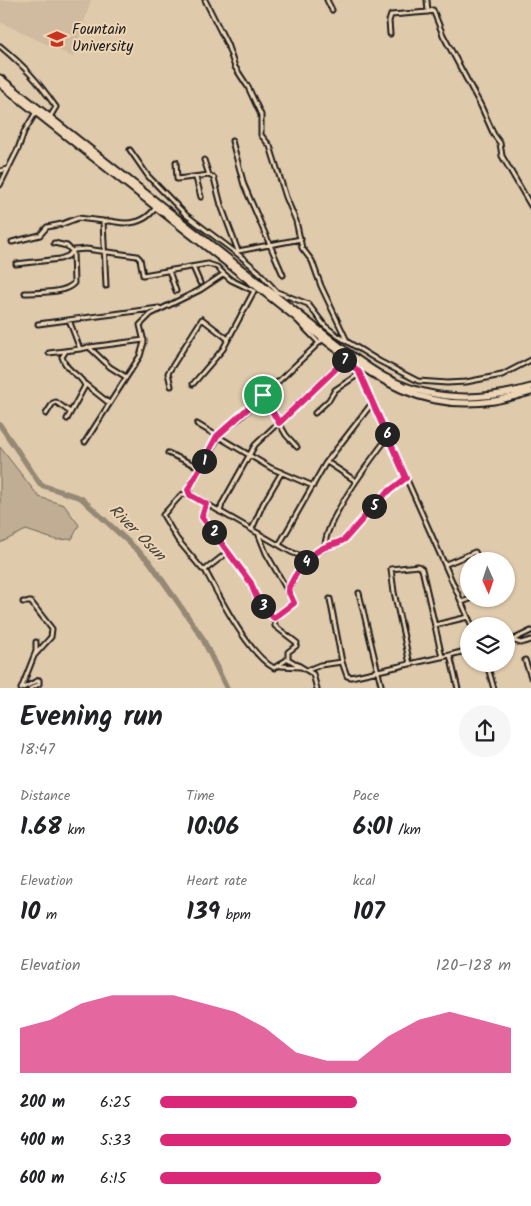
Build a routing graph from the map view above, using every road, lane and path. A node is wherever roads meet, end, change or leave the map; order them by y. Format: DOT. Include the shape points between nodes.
graph roads {
  1 [pos="205,0"];
  2 [pos="327,0"];
  3 [pos="427,0"];
  4 [pos="332,10"];
  5 [pos="428,12"];
  6 [pos="390,34"];
  7 [pos="0,46"];
  8 [pos="0,78"];
  9 [pos="0,84"];
  10 [pos="36,112"];
  11 [pos="50,117"];
  12 [pos="232,140"];
  13 [pos="130,150"];
  14 [pos="204,160"];
  15 [pos="176,162"];
  16 [pos="8,168"];
  17 [pos="0,171"];
  18 [pos="209,175"];
  19 [pos="2,177"];
  20 [pos="196,178"];
  21 [pos="0,185"];
  22 [pos="201,197"];
  23 [pos="531,206"];
  24 [pos="157,207"];
  25 [pos="104,222"];
  26 [pos="301,239"];
  27 [pos="12,242"];
  28 [pos="54,242"];
  29 [pos="269,244"];
  30 [pos="105,250"];
  31 [pos="73,252"];
  32 [pos="237,252"];
  33 [pos="16,264"];
  34 [pos="193,267"];
  35 [pos="169,271"];
  36 [pos="224,274"];
  37 [pos="283,275"];
  38 [pos="200,283"];
  39 [pos="258,284"];
  40 [pos="106,286"];
  41 [pos="176,291"];
  42 [pos="25,293"];
  43 [pos="162,307"];
  44 [pos="150,309"];
  45 [pos="151,314"];
  46 [pos="69,320"];
  47 [pos="38,324"];
  48 [pos="228,339"];
  49 [pos="144,340"];
  50 [pos="321,341"];
  51 [pos="347,341"];
  52 [pos="90,347"];
  53 [pos="80,349"];
  54 [pos="66,351"];
  55 [pos="49,353"];
  56 [pos="346,358"];
  57 [pos="531,360"];
  58 [pos="359,374"];
  59 [pos="126,378"];
  60 [pos="85,384"];
  61 [pos="193,384"];
  62 [pos="171,386"];
  63 [pos="531,387"];
  64 [pos="531,392"];
  65 [pos="263,395"];
  66 [pos="372,402"];
  67 [pos="109,403"];
  68 [pos="70,412"];
  69 [pos="315,413"];
  70 [pos="46,414"];
  71 [pos="66,419"];
  72 [pos="279,423"];
  73 [pos="197,424"];
  74 [pos="217,436"];
  75 [pos="388,436"];
  76 [pos="85,442"];
  77 [pos="297,447"];
  78 [pos="168,453"];
  79 [pos="250,455"];
  80 [pos="327,462"];
  81 [pos="201,468"];
  82 [pos="282,472"];
  83 [pos="406,478"];
  84 [pos="356,481"];
  85 [pos="313,486"];
  86 [pos="190,493"];
  87 [pos="206,504"];
  88 [pos="220,512"];
  89 [pos="252,529"];
  90 [pos="258,533"];
  91 [pos="279,545"];
  92 [pos="325,547"];
  93 [pos="228,552"];
  94 [pos="302,557"];
  95 [pos="460,558"];
  96 [pos="309,559"];
  97 [pos="446,564"];
  98 [pos="304,565"];
  99 [pos="206,570"];
  100 [pos="288,590"];
  101 [pos="360,592"];
  102 [pos="460,597"];
  103 [pos="330,599"];
  104 [pos="23,602"];
  105 [pos="464,608"];
  106 [pos="468,617"];
  107 [pos="274,618"];
  108 [pos="460,619"];
  109 [pos="435,626"];
  110 [pos="531,631"];
  111 [pos="515,638"];
  112 [pos="531,640"];
  113 [pos="515,641"];
  114 [pos="36,642"];
  115 [pos="460,652"];
  116 [pos="450,655"];
  117 [pos="34,656"];
  118 [pos="442,657"];
  119 [pos="525,660"];
  120 [pos="287,661"];
  121 [pos="342,662"];
  122 [pos="410,664"];
  123 [pos="281,666"];
  124 [pos="291,667"];
  125 [pos="302,668"];
  126 [pos="308,670"];
  127 [pos="379,670"];
  128 [pos="489,672"];
  129 [pos="531,677"];
  130 [pos="21,688"];
  131 [pos="30,688"];
  132 [pos="317,688"];
  133 [pos="382,688"];
  134 [pos="458,688"];
  135 [pos="494,688"];
  1 -- 26 [label="street" via="260,114 261,135 270,146"];
  2 -- 4 [label="street"];
  3 -- 5 [label="street"];
  5 -- 6 [label="street" via="392,15"];
  5 -- 23 [label="street" via="433,10 500,143 502,156"];
  7 -- 11 [label="street" via="23,64 43,88 56,107"];
  8 -- 11 [label="highway"];
  9 -- 10 [label="highway"];
  10 -- 16 [label="street"];
  10 -- 24 [label="highway"];
  11 -- 39 [label="highway"];
  12 -- 29 [label="street" via="244,185"];
  13 -- 32 [label="street" via="148,176 186,216"];
  14 -- 18 [label="street"];
  15 -- 20 [label="street" via="177,179"];
  16 -- 17 [label="street"];
  16 -- 19 [label="street"];
  18 -- 20 [label="street"];
  18 -- 32 [label="street" via="214,178"];
  19 -- 21 [label="street"];
  20 -- 22 [label="street"];
  24 -- 25 [label="street" via="139,222"];
  24 -- 39 [label="highway"];
  25 -- 27 [label="street" via="73,218 47,227 40,235"];
  25 -- 30 [label="street"];
  26 -- 29 [label="street"];
  26 -- 51 [label="street" via="303,250 312,261 320,286"];
  28 -- 31 [label="street" via="67,246"];
  29 -- 32 [label="street"];
  29 -- 37 [label="street"];
  30 -- 31 [label="street"];
  30 -- 35 [label="street" via="137,256 143,275"];
  30 -- 40 [label="street"];
  31 -- 33 [label="street" via="60,259"];
  31 -- 42 [label="street" via="72,285"];
  32 -- 39 [label="street"];
  34 -- 35 [label="street"];
  34 -- 36 [label="street" via="212,265"];
  34 -- 38 [label="street"];
  35 -- 41 [label="street"];
  36 -- 39 [label="street" via="231,280"];
  36 -- 43 [label="street" via="193,294"];
  39 -- 48 [label="street"];
  39 -- 50 [label="highway"];
  39 -- 51 [label="street" via="308,304 325,326"];
  39 -- 63 [label="highway" via="347,352 388,379 410,388 434,395 476,398"];
  43 -- 44 [label="street"];
  43 -- 45 [label="street"];
  44 -- 45 [label="street"];
  44 -- 46 [label="street"];
  45 -- 49 [label="street" via="140,325"];
  46 -- 47 [label="street"];
  46 -- 53 [label="street"];
  48 -- 61 [label="street"];
  48 -- 62 [label="street" via="202,319 198,322 168,373"];
  49 -- 52 [label="street"];
  49 -- 59 [label="street" via="140,356"];
  50 -- 56 [label="highway"];
  50 -- 65 [label="street"];
  51 -- 57 [label="street" via="379,361 424,382 458,383 484,379 509,372"];
  52 -- 53 [label="street"];
  52 -- 59 [label="street"];
  53 -- 54 [label="street"];
  54 -- 55 [label="street"];
  54 -- 60 [label="street" via="62,357 67,369"];
  56 -- 58 [label="street"];
  56 -- 64 [label="highway" via="386,383 433,400 477,403"];
  56 -- 72 [label="street"];
  58 -- 66 [label="street"];
  58 -- 69 [label="street" via="335,390"];
  59 -- 67 [label="street"];
  60 -- 67 [label="street"];
  60 -- 68 [label="street"];
  65 -- 72 [label="street"];
  65 -- 74 [label="street"];
  66 -- 75 [label="street"];
  66 -- 80 [label="street"];
  67 -- 76 [label="street"];
  68 -- 70 [label="street" via="56,402"];
  68 -- 71 [label="street"];
  72 -- 77 [label="street"];
  72 -- 79 [label="street" via="255,445"];
  73 -- 74 [label="street"];
  74 -- 79 [label="street"];
  74 -- 81 [label="street"];
  75 -- 83 [label="street"];
  75 -- 84 [label="street"];
  78 -- 81 [label="street"];
  79 -- 82 [label="street"];
  79 -- 88 [label="street"];
  80 -- 84 [label="street"];
  80 -- 85 [label="street"];
  81 -- 86 [label="street" via="188,490"];
  82 -- 85 [label="street"];
  82 -- 89 [label="street"];
  83 -- 92 [label="street" via="384,495 345,539"];
  83 -- 97 [label="street"];
  84 -- 92 [label="street" via="326,538"];
  85 -- 91 [label="street"];
  86 -- 87 [label="street"];
  86 -- 99 [label="street" via="181,495 164,515 177,539"];
  87 -- 88 [label="street"];
  87 -- 93 [label="street" via="202,517"];
  88 -- 89 [label="street"];
  89 -- 90 [label="street"];
  90 -- 91 [label="street"];
  90 -- 100 [label="street"];
  91 -- 94 [label="street"];
  92 -- 96 [label="street"];
  93 -- 99 [label="street"];
  93 -- 107 [label="street" via="251,583 265,611"];
  94 -- 96 [label="street"];
  94 -- 98 [label="street"];
  95 -- 97 [label="street"];
  96 -- 98 [label="street"];
  97 -- 102 [label="street"];
  98 -- 100 [label="street"];
  99 -- 123 [label="street" via="246,640 272,667"];
  100 -- 107 [label="street" via="294,603"];
  101 -- 127 [label="street"];
  103 -- 121 [label="street"];
  104 -- 117 [label="street" via="31,602 53,631"];
  105 -- 106 [label="street"];
  107 -- 120 [label="street" via="277,628 297,643 288,652"];
  108 -- 109 [label="street"];
  109 -- 118 [label="street"];
  109 -- 122 [label="street" via="422,569 418,566 391,569"];
  110 -- 111 [label="street"];
  112 -- 113 [label="street"];
  114 -- 117 [label="street"];
  115 -- 116 [label="street"];
  116 -- 118 [label="street"];
  116 -- 134 [label="street"];
  117 -- 130 [label="street"];
  118 -- 122 [label="street"];
  119 -- 129 [label="street"];
  120 -- 123 [label="street"];
  120 -- 124 [label="street"];
  120 -- 125 [label="street"];
  121 -- 126 [label="street"];
  121 -- 127 [label="street" via="349,677"];
  122 -- 127 [label="street"];
  123 -- 124 [label="street"];
  124 -- 125 [label="street"];
  125 -- 126 [label="street"];
  126 -- 132 [label="street" via="314,675"];
  127 -- 133 [label="street"];
  128 -- 135 [label="street"];
  130 -- 131 [label="street" via="39,680 39,684"];
}
